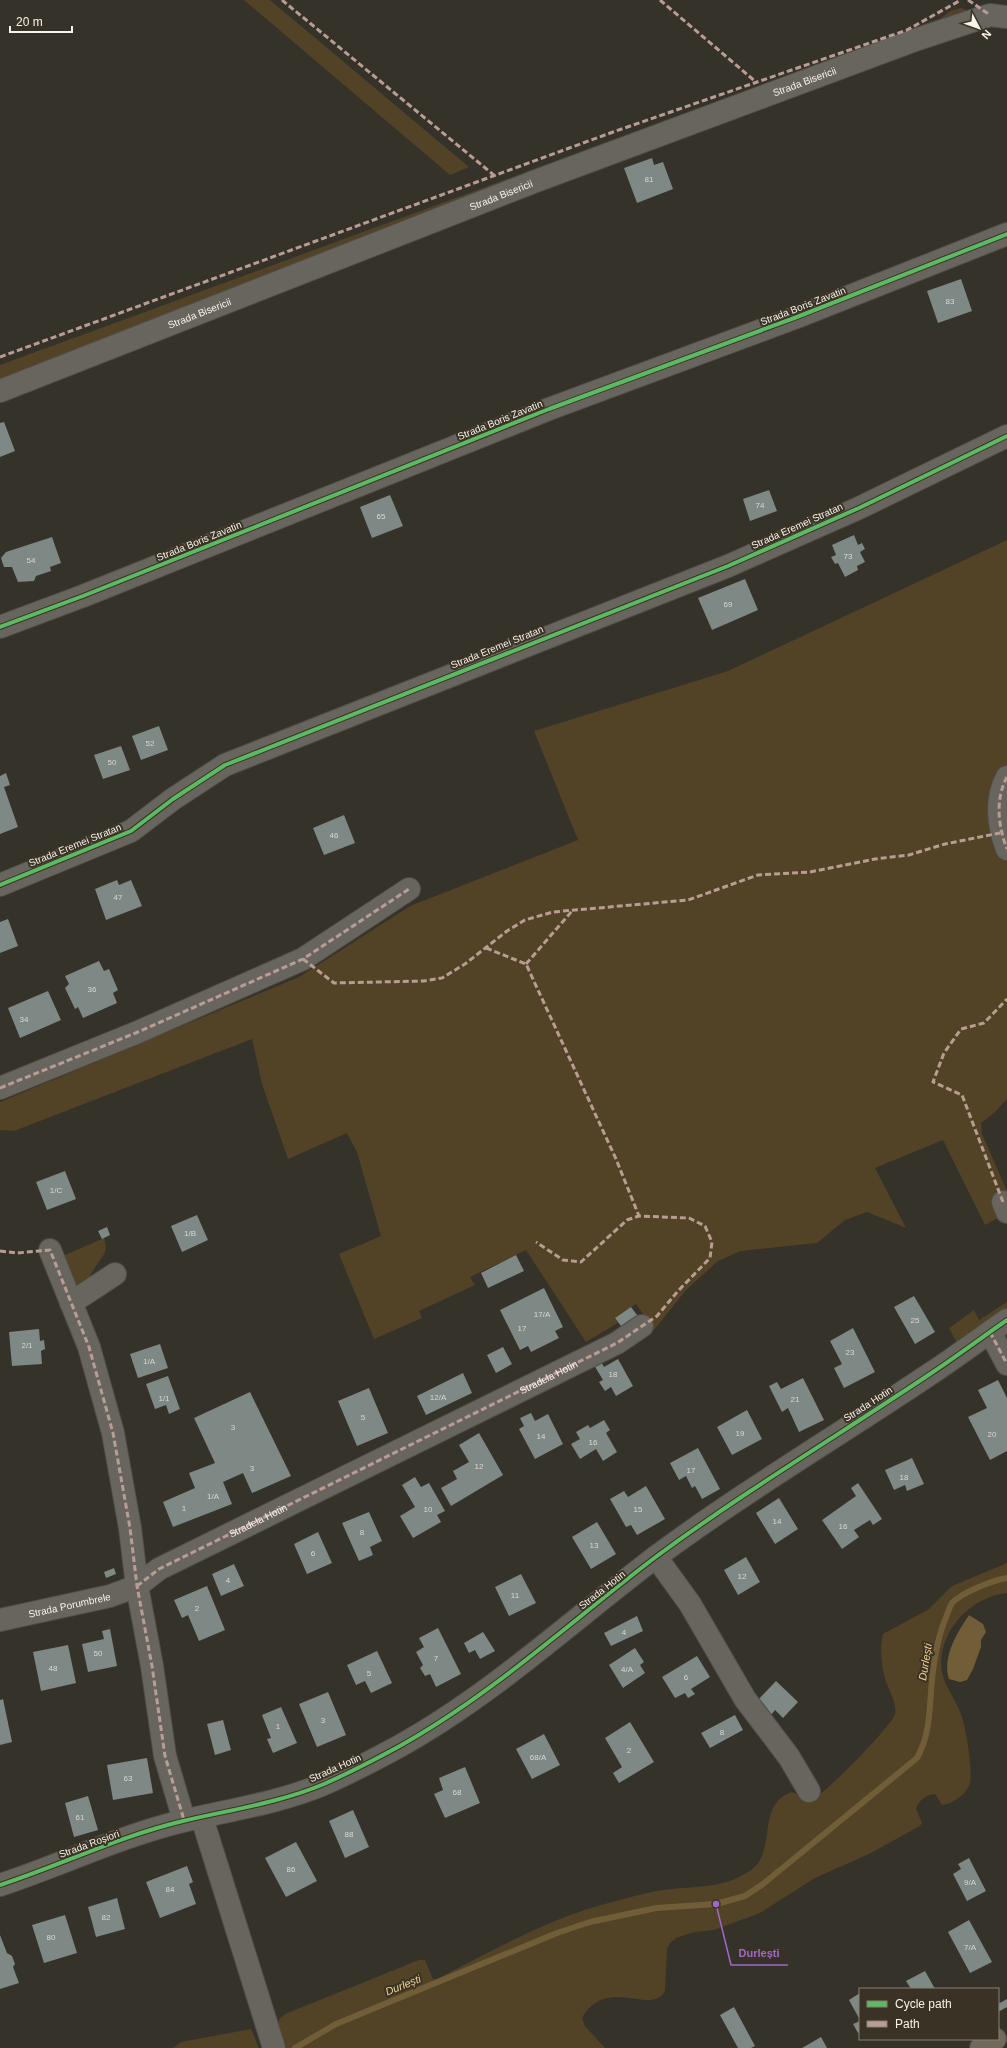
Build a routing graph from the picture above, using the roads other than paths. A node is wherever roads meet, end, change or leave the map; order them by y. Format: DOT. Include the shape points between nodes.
graph roads {
  1 [pos="1007,17"];
  2 [pos="1007,234"];
  3 [pos="0,391"];
  4 [pos="1007,436"];
  5 [pos="0,627"];
  6 [pos="1007,777"];
  7 [pos="1007,849"];
  8 [pos="0,885"];
  9 [pos="409,890"];
  10 [pos="0,1088"];
  11 [pos="50,1250"];
  12 [pos="115,1274"];
  13 [pos="71,1303"];
  14 [pos="642,1326"];
  15 [pos="998,1326"];
  16 [pos="1007,1364"];
  17 [pos="656,1557"];
  18 [pos="137,1586"];
  19 [pos="0,1620"];
  20 [pos="809,1790"];
  21 [pos="193,1819"];
  22 [pos="0,1885"];
  23 [pos="270,2039"];
  24 [pos="994,2040"];
  25 [pos="981,2048"];
  1 -- 3 [label="street, Strada Bisericii" via="990,15 918,39 543,178"];
  2 -- 5 [label="street, Strada Boris Zavatin" via="797,317 549,409"];
  4 -- 8 [label="street, Strada Eremei Stratan" via="858,508 728,566 225,765 173,799 131,831"];
  6 -- 7 [label="street" via="1002,787 999,821 1000,833"];
  9 -- 10 [label="street" via="303,959 138,1032"];
  11 -- 13 [label="street"];
  12 -- 13 [label="street"];
  13 -- 18 [label="street" via="88,1347 113,1433 130,1528"];
  14 -- 18 [label="street, Stradela Hotin" via="617,1343 159,1568"];
  15 -- 16 [label="street"];
  15 -- 17 [label="street, Strada Hotin" via="930,1374 779,1470"];
  17 -- 20 [label="street" via="690,1604 744,1699 789,1757"];
  17 -- 21 [label="street, Strada Hotin" via="487,1689 441,1722 397,1747 322,1784"];
  18 -- 19 [label="street, Strada Porumbrele" via="110,1596"];
  18 -- 21 [label="street" via="165,1756"];
  21 -- 22 [label="street, Strada Roșiori" via="127,1838"];
  21 -- 23 [label="street"];
  24 -- 25 [label="main road"];
}
